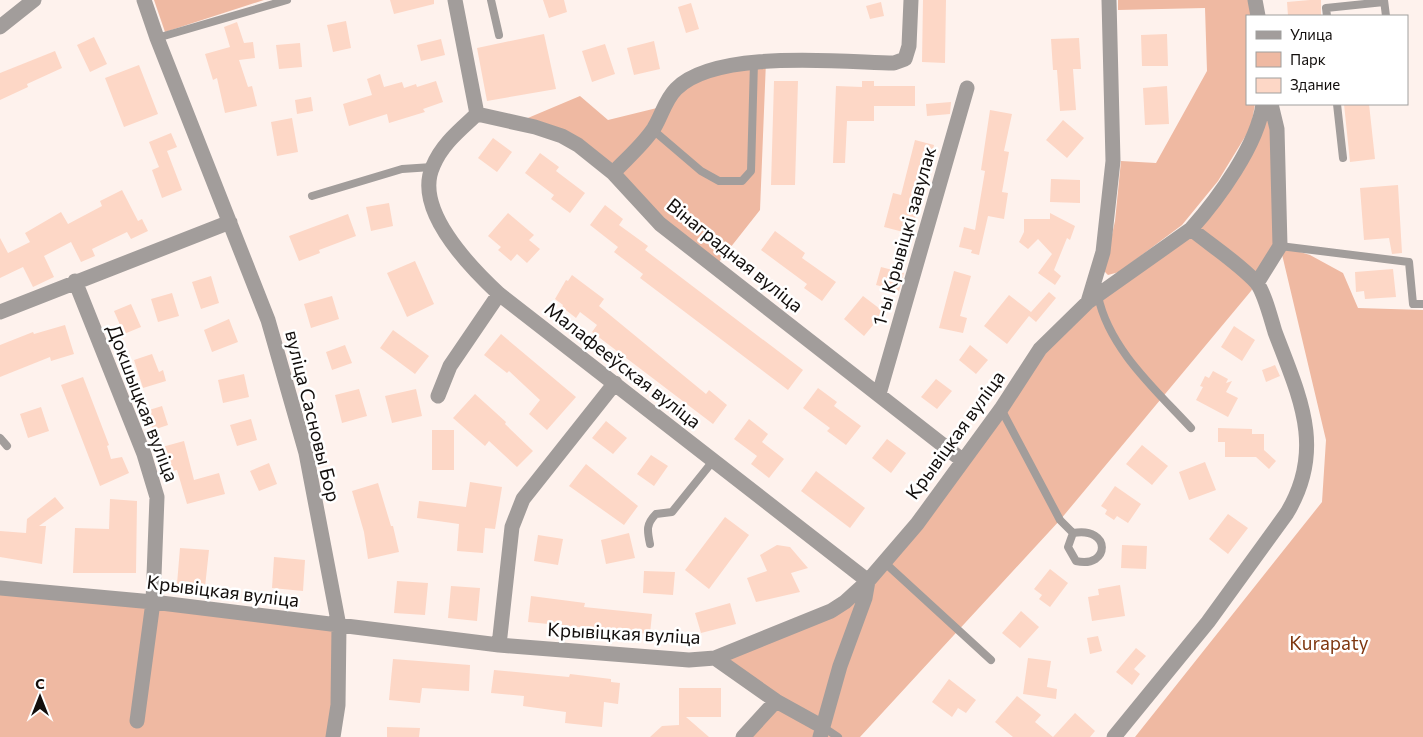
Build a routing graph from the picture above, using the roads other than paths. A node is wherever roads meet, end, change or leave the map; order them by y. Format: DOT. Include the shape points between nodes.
graph roads {
  1 [pos="34,0"];
  2 [pos="144,0"];
  3 [pos="287,0"];
  4 [pos="455,0"];
  5 [pos="491,0"];
  6 [pos="911,0"];
  7 [pos="1109,0"];
  8 [pos="1255,0"];
  9 [pos="1384,1"];
  10 [pos="1258,15"];
  11 [pos="1327,15"];
  12 [pos="1386,15"];
  13 [pos="0,27"];
  14 [pos="499,35"];
  15 [pos="156,38"];
  16 [pos="754,62"];
  17 [pos="967,88"];
  18 [pos="1263,105"];
  19 [pos="1271,105"];
  20 [pos="1337,105"];
  21 [pos="477,114"];
  22 [pos="653,130"];
  23 [pos="1343,158"];
  24 [pos="432,167"];
  25 [pos="613,173"];
  26 [pos="312,196"];
  27 [pos="230,222"];
  28 [pos="1191,229"];
  29 [pos="1280,246"];
  30 [pos="75,281"];
  31 [pos="1257,283"];
  32 [pos="499,294"];
  33 [pos="1093,299"];
  34 [pos="1423,304"];
  35 [pos="0,312"];
  36 [pos="614,383"];
  37 [pos="879,394"];
  38 [pos="438,396"];
  39 [pos="1001,409"];
  40 [pos="1192,428"];
  41 [pos="0,438"];
  42 [pos="7,446"];
  43 [pos="962,460"];
  44 [pos="713,461"];
  45 [pos="1072,533"];
  46 [pos="650,544"];
  47 [pos="884,562"];
  48 [pos="868,581"];
  49 [pos="0,588"];
  50 [pos="153,602"];
  51 [pos="339,626"];
  52 [pos="499,645"];
  53 [pos="715,658"];
  54 [pos="991,660"];
  55 [pos="776,701"];
  56 [pos="138,720"];
  57 [pos="821,732"];
  58 [pos="333,737"];
  59 [pos="743,737"];
  60 [pos="838,737"];
  61 [pos="1114,737"];
  1 -- 13 [label="street"];
  2 -- 15 [label="street, вуліца Сасновы Бор"];
  3 -- 15 [label="lane"];
  4 -- 21 [label="street"];
  5 -- 14 [label="lane"];
  6 -- 16 [label="street" via="905,59 894,62"];
  7 -- 33 [label="street, Крывіцкая вуліца" via="1113,161 1103,252"];
  8 -- 10 [label="street"];
  9 -- 11 [label="lane" via="1326,8"];
  9 -- 12 [label="lane"];
  15 -- 27 [label="street, вуліца Сасновы Бор"];
  16 -- 22 [label="street" via="723,66 689,78 670,96"];
  16 -- 22 [label="lane" via="751,171 742,181 719,180 701,171"];
  17 -- 37 [label="street, 1-ы Крывіцкі завулак"];
  18 -- 28 [label="street" via="1255,130 1240,159 1220,193"];
  19 -- 29 [label="street" via="1277,129"];
  20 -- 23 [label="lane"];
  21 -- 24 [label="street, Малафееўская вуліца" via="450,140"];
  21 -- 25 [label="street, Вінаградная вуліца" via="562,136"];
  22 -- 25 [label="street"];
  24 -- 26 [label="lane" via="402,169"];
  24 -- 32 [label="street, Малафееўская вуліца" via="428,192 438,218 473,268"];
  25 -- 37 [label="street, Вінаградная вуліца" via="660,224"];
  27 -- 30 [label="street"];
  27 -- 51 [label="street, вуліца Сасновы Бор" via="268,320 306,453"];
  28 -- 31 [label="street"];
  28 -- 33 [label="street"];
  29 -- 31 [label="street"];
  29 -- 34 [label="lane" via="1409,262 1413,304"];
  30 -- 35 [label="street"];
  30 -- 50 [label="street, Докшыцкая вуліца" via="144,454 157,497"];
  31 -- 61 [label="street" via="1302,404 1308,453 1302,485 1287,513 1208,622"];
  32 -- 36 [label="street, Малафееўская вуліца"];
  32 -- 38 [label="street" via="450,366"];
  33 -- 39 [label="street, Крывіцкая вуліца" via="1040,349"];
  33 -- 40 [label="lane" via="1119,344"];
  36 -- 44 [label="street, Малафееўская вуліца"];
  36 -- 52 [label="street" via="523,499 512,527"];
  37 -- 43 [label="street, Вінаградная вуліца"];
  39 -- 43 [label="street, Крывіцкая вуліца"];
  39 -- 45 [label="lane" via="1060,520"];
  41 -- 42 [label="lane"];
  43 -- 47 [label="street, Крывіцкая вуліца"];
  44 -- 46 [label="lane" via="672,512 656,514 648,522"];
  44 -- 48 [label="street, Малафееўская вуліца"];
  45 -- 45 [label="lane" via="1085,531 1096,535 1101,543 1097,560 1087,563 1076,561 1068,547"];
  47 -- 48 [label="street, Крывіцкая вуліца"];
  47 -- 54 [label="lane"];
  48 -- 53 [label="street, Крывіцкая вуліца" via="846,602 816,619"];
  48 -- 57 [label="street"];
  49 -- 50 [label="street, Крывіцкая вуліца"];
  50 -- 51 [label="street, Крывіцкая вуліца"];
  50 -- 56 [label="street, Докшыцкая вуліца"];
  51 -- 52 [label="street, Крывіцкая вуліца"];
  51 -- 58 [label="street, вуліца Сасновы Бор" via="338,705"];
  52 -- 53 [label="street, Крывіцкая вуліца" via="656,658"];
  53 -- 55 [label="street"];
  55 -- 57 [label="street"];
  55 -- 59 [label="street"];
  57 -- 60 [label="lane"];
}
